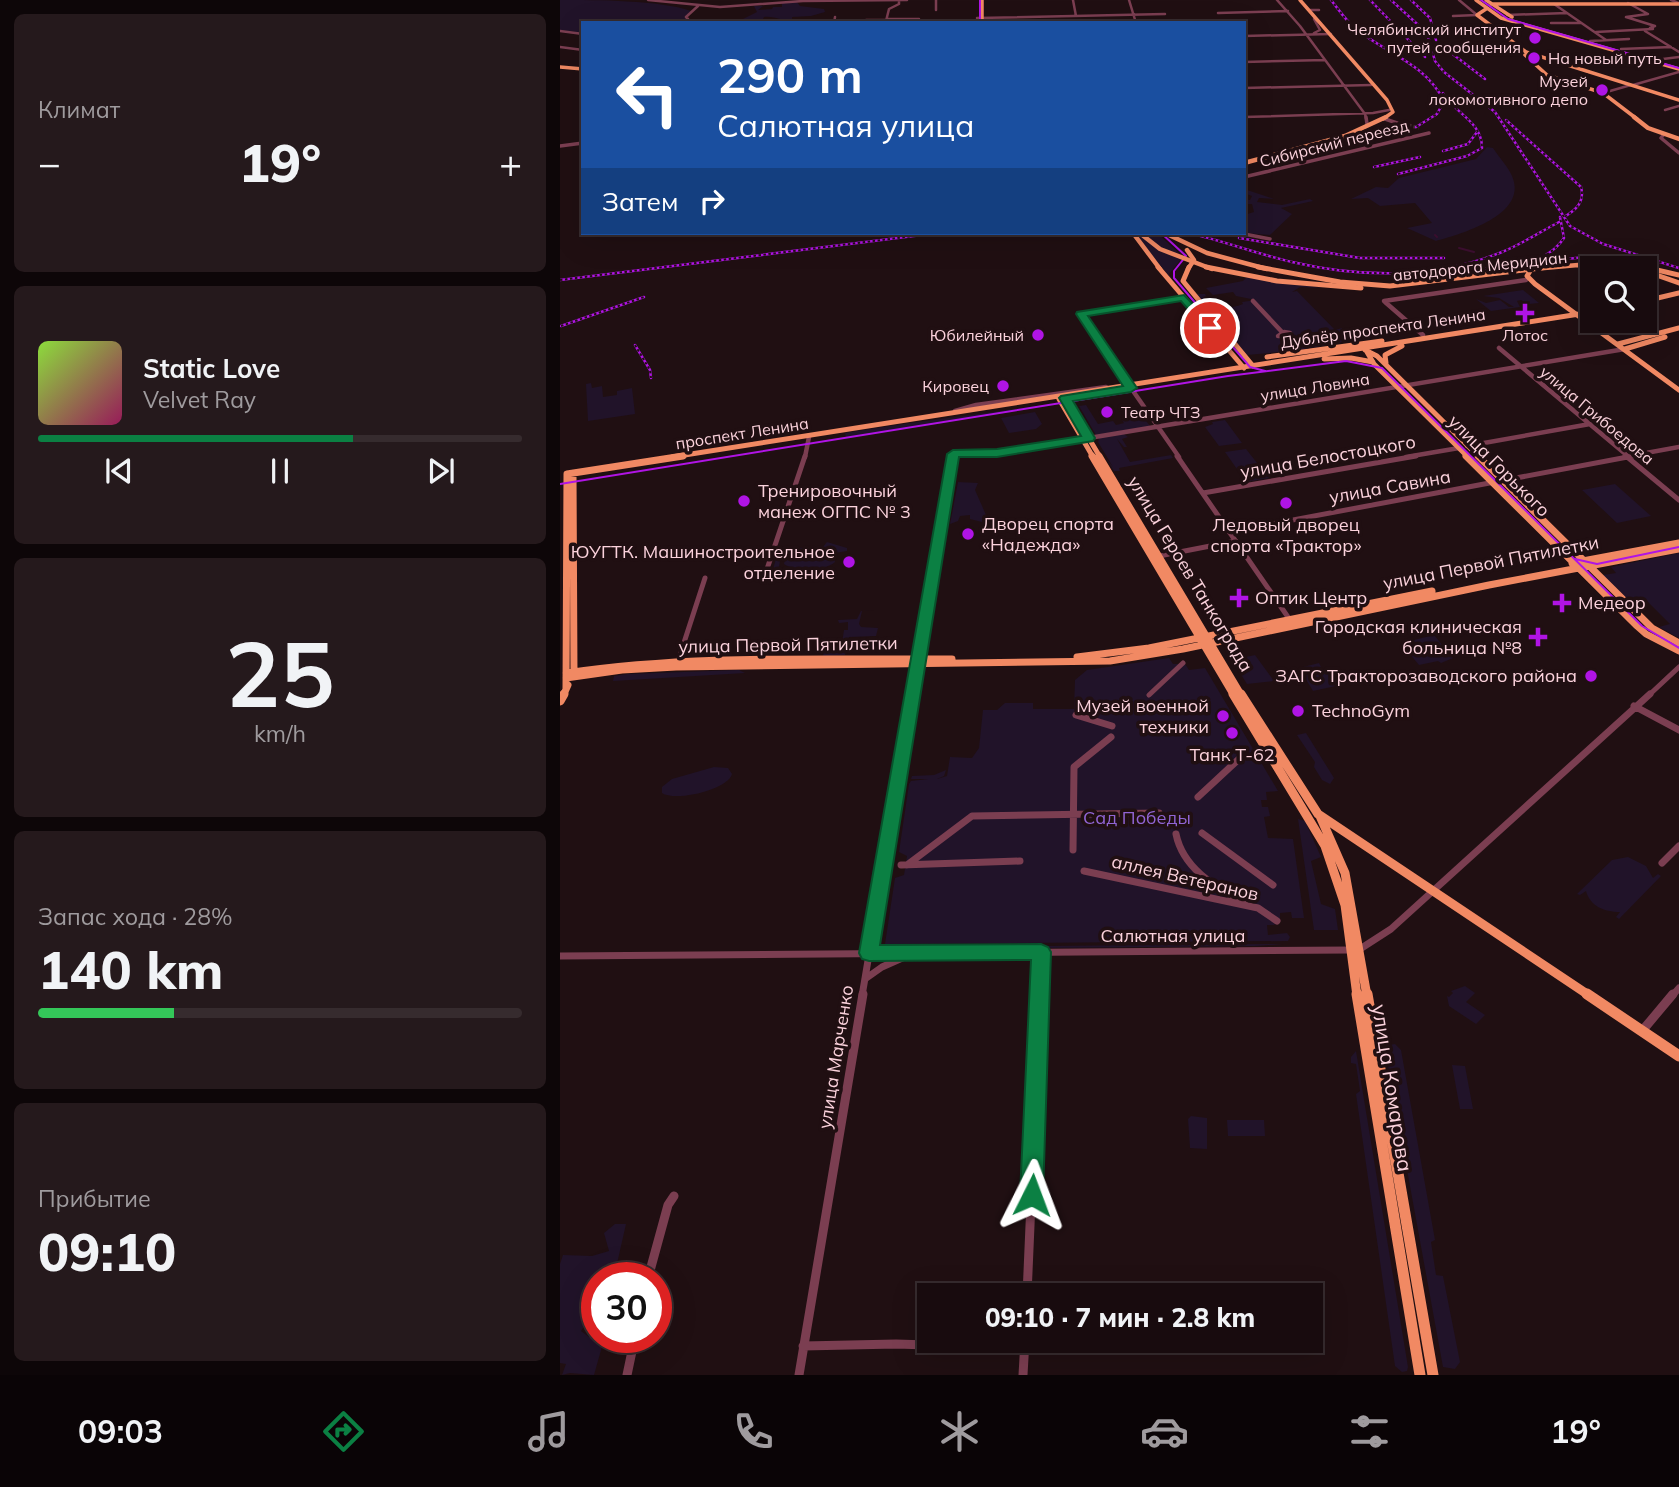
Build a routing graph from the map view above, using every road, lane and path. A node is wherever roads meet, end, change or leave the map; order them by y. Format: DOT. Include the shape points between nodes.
graph roads {
  1 [pos="648,0"];
  2 [pos="659,0"];
  3 [pos="900,0"];
  4 [pos="907,0"];
  5 [pos="936,0"];
  6 [pos="980,0"];
  7 [pos="1073,0"];
  8 [pos="1129,0"];
  9 [pos="1278,0"];
  10 [pos="1299,0"];
  11 [pos="1460,0"];
  12 [pos="1476,0"];
  13 [pos="1486,0"];
  14 [pos="1671,0"];
  15 [pos="1648,1"];
  16 [pos="668,2"];
  17 [pos="1628,3"];
  18 [pos="1679,3"];
  19 [pos="1554,4"];
  20 [pos="1661,4"];
  21 [pos="1481,5"];
  22 [pos="1492,5"];
  23 [pos="698,6"];
  24 [pos="1471,8"];
  25 [pos="936,10"];
  26 [pos="1310,10"];
  27 [pos="1319,10"];
  28 [pos="1486,10"];
  29 [pos="1288,11"];
  30 [pos="1218,13"];
  31 [pos="1569,13"];
  32 [pos="1165,14"];
  33 [pos="1133,15"];
  34 [pos="1478,15"];
  35 [pos="1501,15"];
  36 [pos="1507,15"];
  37 [pos="1076,16"];
  38 [pos="1453,16"];
  39 [pos="835,17"];
  40 [pos="919,19"];
  41 [pos="1314,19"];
  42 [pos="886,20"];
  43 [pos="686,21"];
  44 [pos="834,21"];
  45 [pos="865,21"];
  46 [pos="979,21"];
  47 [pos="1135,21"];
  48 [pos="1551,23"];
  49 [pos="1583,23"];
  50 [pos="1494,27"];
  51 [pos="1644,30"];
  52 [pos="560,31"];
  53 [pos="1618,31"];
  54 [pos="1596,32"];
  55 [pos="581,34"];
  56 [pos="1308,34"];
  57 [pos="1329,34"];
  58 [pos="1246,36"];
  59 [pos="1629,39"];
  60 [pos="1606,40"];
  61 [pos="1588,41"];
  62 [pos="560,47"];
  63 [pos="1671,47"];
  64 [pos="1644,48"];
  65 [pos="1621,49"];
  66 [pos="581,50"];
  67 [pos="1679,52"];
  68 [pos="1528,55"];
  69 [pos="1679,57"];
  70 [pos="1325,60"];
  71 [pos="1655,60"];
  72 [pos="1246,62"];
  73 [pos="560,67"];
  74 [pos="581,69"];
  75 [pos="1679,69"];
  76 [pos="1371,85"];
  77 [pos="1632,85"];
  78 [pos="1345,86"];
  79 [pos="1246,88"];
  80 [pos="1603,93"];
  81 [pos="1679,99"];
  82 [pos="1679,106"];
  83 [pos="1389,110"];
  84 [pos="1665,110"];
  85 [pos="1365,114"];
  86 [pos="1246,117"];
  87 [pos="1385,118"];
  88 [pos="1367,121"];
  89 [pos="1405,125"];
  90 [pos="1418,129"];
  91 [pos="1664,134"];
  92 [pos="1679,139"];
  93 [pos="581,143"];
  94 [pos="560,146"];
  95 [pos="1679,153"];
  96 [pos="1246,161"];
  97 [pos="1246,162"];
  98 [pos="1246,177"];
  99 [pos="1246,234"];
  100 [pos="1134,235"];
  101 [pos="1143,235"];
  102 [pos="1168,235"];
  103 [pos="1169,235"];
  104 [pos="1270,239"];
  105 [pos="1580,267"];
  106 [pos="1580,269"];
  107 [pos="1530,271"];
  108 [pos="1657,272"];
  109 [pos="1657,274"];
  110 [pos="1501,275"];
  111 [pos="1526,280"];
  112 [pos="1676,280"];
  113 [pos="1535,284"];
  114 [pos="1679,291"];
  115 [pos="1194,296"];
  116 [pos="1657,297"];
  117 [pos="1184,298"];
  118 [pos="1253,301"];
  119 [pos="1564,306"];
  120 [pos="1580,310"];
  121 [pos="1580,315"];
  122 [pos="1580,316"];
  123 [pos="1580,316"];
  124 [pos="1507,327"];
  125 [pos="1679,330"];
  126 [pos="1603,333"];
  127 [pos="1423,335"];
  128 [pos="1646,336"];
  129 [pos="1654,340"];
  130 [pos="1618,344"];
  131 [pos="1377,346"];
  132 [pos="1403,346"];
  133 [pos="1499,348"];
  134 [pos="1297,349"];
  135 [pos="1625,349"];
  136 [pos="1229,350"];
  137 [pos="1356,350"];
  138 [pos="1367,351"];
  139 [pos="1245,357"];
  140 [pos="1264,358"];
  141 [pos="1298,359"];
  142 [pos="1312,360"];
  143 [pos="1373,362"];
  144 [pos="1387,366"];
  145 [pos="1249,367"];
  146 [pos="1522,367"];
  147 [pos="1219,370"];
  148 [pos="1130,386"];
  149 [pos="1402,386"];
  150 [pos="1115,387"];
  151 [pos="1679,390"];
  152 [pos="1061,398"];
  153 [pos="943,414"];
  154 [pos="928,418"];
  155 [pos="1590,424"];
  156 [pos="1157,427"];
  157 [pos="809,437"];
  158 [pos="1086,439"];
  159 [pos="1463,447"];
  160 [pos="1679,447"];
  161 [pos="953,454"];
  162 [pos="1628,457"];
  163 [pos="567,474"];
  164 [pos="1502,481"];
  165 [pos="1493,482"];
  166 [pos="1679,492"];
  167 [pos="1203,493"];
  168 [pos="1672,494"];
  169 [pos="1679,500"];
  170 [pos="567,524"];
  171 [pos="1229,532"];
  172 [pos="1236,541"];
  173 [pos="1679,543"];
  174 [pos="1679,549"];
  175 [pos="1155,557"];
  176 [pos="1582,564"];
  177 [pos="705,578"];
  178 [pos="764,578"];
  179 [pos="1291,623"];
  180 [pos="1204,641"];
  181 [pos="1679,643"];
  182 [pos="1679,651"];
  183 [pos="678,661"];
  184 [pos="918,662"];
  185 [pos="1183,663"];
  186 [pos="1679,667"];
  187 [pos="567,676"];
  188 [pos="1149,695"];
  189 [pos="560,701"];
  190 [pos="1634,706"];
  191 [pos="1076,715"];
  192 [pos="1112,726"];
  193 [pos="1679,730"];
  194 [pos="1111,737"];
  195 [pos="1240,758"];
  196 [pos="1198,797"];
  197 [pos="1307,812"];
  198 [pos="1159,813"];
  199 [pos="1073,814"];
  200 [pos="1318,814"];
  201 [pos="1202,833"];
  202 [pos="1176,834"];
  203 [pos="1679,846"];
  204 [pos="1073,850"];
  205 [pos="1020,861"];
  206 [pos="1662,863"];
  207 [pos="1084,871"];
  208 [pos="1273,885"];
  209 [pos="1432,891"];
  210 [pos="1250,906"];
  211 [pos="1277,921"];
  212 [pos="1355,949"];
  213 [pos="1041,952"];
  214 [pos="869,953"];
  215 [pos="915,953"];
  216 [pos="560,956"];
  217 [pos="865,979"];
  218 [pos="1679,989"];
  219 [pos="1642,1031"];
  220 [pos="1679,1056"];
  221 [pos="674,1196"];
  222 [pos="652,1262"];
  223 [pos="1028,1283"];
  224 [pos="917,1344"];
  225 [pos="803,1346"];
  226 [pos="632,1353"];
  227 [pos="1024,1353"];
  228 [pos="627,1375"];
  229 [pos="799,1375"];
  230 [pos="1023,1375"];
  231 [pos="1420,1375"];
  232 [pos="1433,1375"];
  1 -- 16 [label="street"];
  2 -- 16 [label="street"];
  3 -- 4 [label="street"];
  3 -- 23 [label="street"];
  3 -- 42 [label="street" via="889,9"];
  5 -- 25 [label="street"];
  6 -- 46 [label="main road"];
  7 -- 37 [label="street"];
  8 -- 33 [label="street"];
  9 -- 29 [label="street"];
  10 -- 26 [label="main road"];
  10 -- 41 [label="main road"];
  11 -- 24 [label="street"];
  12 -- 21 [label="main road"];
  13 -- 22 [label="main road"];
  14 -- 18 [label="street"];
  15 -- 20 [label="main road"];
  15 -- 22 [label="main road"];
  16 -- 23 [label="street"];
  17 -- 19 [label="main road"];
  17 -- 20 [label="main road"];
  17 -- 51 [label="street" via="1648,14 1626,17 1655,26"];
  18 -- 20 [label="main road"];
  19 -- 22 [label="main road"];
  19 -- 31 [label="street"];
  21 -- 22 [label="main road"];
  21 -- 28 [label="main road"];
  22 -- 35 [label="main road"];
  23 -- 43 [label="street"];
  24 -- 28 [label="street"];
  24 -- 34 [label="street"];
  26 -- 27 [label="street"];
  26 -- 57 [label="main road"];
  28 -- 34 [label="main road"];
  28 -- 35 [label="main road"];
  29 -- 30 [label="street"];
  29 -- 56 [label="street"];
  31 -- 36 [label="street"];
  31 -- 49 [label="street"];
  32 -- 33 [label="street"];
  33 -- 37 [label="street"];
  33 -- 47 [label="street"];
  34 -- 38 [label="street"];
  34 -- 50 [label="main road"];
  34 -- 68 [label="main road"];
  35 -- 36 [label="main road"];
  35 -- 50 [label="main road"];
  35 -- 61 [label="main road"];
  36 -- 61 [label="main road"];
  37 -- 46 [label="street"];
  39 -- 44 [label="street"];
  40 -- 42 [label="street"];
  41 -- 56 [label="street" via="1320,31"];
  41 -- 57 [label="main road"];
  42 -- 45 [label="street"];
  48 -- 49 [label="street"];
  49 -- 54 [label="street"];
  50 -- 77 [label="main road" via="1530,52"];
  51 -- 53 [label="street"];
  51 -- 63 [label="street"];
  52 -- 55 [label="street"];
  53 -- 54 [label="street"];
  53 -- 59 [label="street"];
  54 -- 60 [label="street"];
  56 -- 57 [label="street"];
  56 -- 58 [label="street"];
  56 -- 70 [label="street"];
  57 -- 76 [label="main road"];
  57 -- 87 [label="main road" via="1392,106 1393,112"];
  59 -- 60 [label="street"];
  59 -- 64 [label="street"];
  60 -- 61 [label="street"];
  61 -- 65 [label="main road"];
  61 -- 75 [label="main road"];
  62 -- 66 [label="street"];
  63 -- 64 [label="street"];
  63 -- 67 [label="street"];
  64 -- 65 [label="street"];
  65 -- 71 [label="main road"];
  68 -- 77 [label="main road"];
  68 -- 80 [label="main road" via="1551,77"];
  69 -- 71 [label="street"];
  70 -- 72 [label="street"];
  70 -- 78 [label="street"];
  71 -- 75 [label="main road"];
  73 -- 74 [label="main road"];
  75 -- 77 [label="street"];
  76 -- 78 [label="street"];
  76 -- 83 [label="main road"];
  77 -- 80 [label="street"];
  77 -- 81 [label="main road"];
  78 -- 79 [label="street"];
  78 -- 85 [label="street"];
  80 -- 91 [label="main road" via="1648,128"];
  82 -- 84 [label="street"];
  83 -- 85 [label="street"];
  83 -- 88 [label="main road" via="1381,118"];
  85 -- 86 [label="street"];
  85 -- 88 [label="street"];
  87 -- 89 [label="street"];
  87 -- 97 [label="main road" via="1321,143"];
  88 -- 96 [label="main road" via="1315,143"];
  90 -- 98 [label="street, Сибирский переезд" via="1427,132"];
  91 -- 92 [label="main road"];
  91 -- 95 [label="street" via="1661,138"];
  93 -- 94 [label="street"];
  99 -- 104 [label="street"];
  100 -- 117 [label="main road"];
  101 -- 110 [label="main road, автодорога Меридиан, bridge" via="1164,253 1198,265 1285,282 1416,287"];
  102 -- 115 [label="main road" via="1193,256 1183,278"];
  103 -- 105 [label="main road, автодорога Меридиан" via="1218,258 1363,284 1407,285"];
  106 -- 107 [label="main road, автодорога Меридиан"];
  107 -- 110 [label="main road, автодорога Меридиан"];
  107 -- 113 [label="main road" via="1527,276"];
  108 -- 112 [label="main road"];
  109 -- 112 [label="main road"];
  110 -- 111 [label="main road"];
  111 -- 113 [label="main road"];
  111 -- 127 [label="street" via="1384,301"];
  113 -- 119 [label="main road"];
  114 -- 116 [label="main road"];
  115 -- 117 [label="main road"];
  115 -- 139 [label="main road"];
  117 -- 136 [label="main road"];
  117 -- 148 [label="street" via="1081,314"];
  118 -- 134 [label="street" via="1282,332 1278,336"];
  119 -- 120 [label="main road"];
  119 -- 121 [label="main road"];
  122 -- 124 [label="main road, проспект Ленина"];
  123 -- 132 [label="main road, проспект Ленина"];
  124 -- 127 [label="main road, Дублёр проспекта Ленина"];
  124 -- 131 [label="main road, проспект Ленина"];
  125 -- 128 [label="main road"];
  125 -- 129 [label="main road, улица Ловина"];
  126 -- 130 [label="main road"];
  127 -- 140 [label="main road, Дублёр проспекта Ленина"];
  128 -- 129 [label="main road"];
  128 -- 130 [label="main road"];
  129 -- 135 [label="main road, улица Ловина"];
  130 -- 135 [label="main road"];
  131 -- 137 [label="main road, проспект Ленина"];
  131 -- 138 [label="main road"];
  132 -- 138 [label="main road, проспект Ленина"];
  132 -- 144 [label="main road" via="1385,355"];
  133 -- 146 [label="street, улица Грибоедова"];
  135 -- 146 [label="street, улица Ловина"];
  135 -- 151 [label="main road"];
  136 -- 145 [label="main road"];
  136 -- 147 [label="main road" via="1233,360"];
  137 -- 138 [label="main road"];
  137 -- 141 [label="main road, проспект Ленина"];
  138 -- 142 [label="main road, проспект Ленина"];
  138 -- 143 [label="main road, улица Горького"];
  138 -- 144 [label="main road, улица Горького"];
  139 -- 140 [label="main road"];
  139 -- 145 [label="main road"];
  140 -- 141 [label="main road"];
  141 -- 145 [label="main road, проспект Ленина"];
  142 -- 143 [label="main road"];
  142 -- 145 [label="main road, проспект Ленина"];
  143 -- 149 [label="main road, улица Горького"];
  144 -- 149 [label="main road, улица Горького"];
  145 -- 147 [label="main road, проспект Ленина"];
  145 -- 148 [label="main road, проспект Ленина"];
  146 -- 149 [label="street, улица Ловина"];
  146 -- 155 [label="street, улица Грибоедова"];
  147 -- 148 [label="main road, проспект Ленина"];
  148 -- 150 [label="main road, проспект Ленина"];
  148 -- 152 [label="main road, проспект Ленина"];
  148 -- 156 [label="street"];
  149 -- 156 [label="street, улица Ловина"];
  149 -- 159 [label="main road, улица Горького"];
  150 -- 152 [label="main road, проспект Ленина"];
  150 -- 153 [label="street" via="976,405"];
  152 -- 153 [label="main road, проспект Ленина"];
  152 -- 154 [label="main road, проспект Ленина"];
  152 -- 158 [label="main road, улица Героев Танкограда"];
  153 -- 154 [label="main road, проспект Ленина"];
  154 -- 157 [label="main road, проспект Ленина"];
  155 -- 159 [label="street, улица Белостоцкого"];
  155 -- 162 [label="street, улица Грибоедова"];
  156 -- 158 [label="street, улица Ловина"];
  156 -- 167 [label="street"];
  157 -- 163 [label="main road, проспект Ленина"];
  157 -- 178 [label="street"];
  158 -- 161 [label="street, улица Ловина" via="997,453"];
  158 -- 175 [label="main road, улица Героев Танкограда"];
  159 -- 164 [label="main road, улица Горького"];
  159 -- 165 [label="main road, улица Горького"];
  159 -- 167 [label="street, улица Белостоцкого"];
  160 -- 162 [label="street, улица Савина"];
  161 -- 184 [label="street, улица Марченко"];
  162 -- 164 [label="street, улица Савина"];
  162 -- 168 [label="street, улица Грибоедова"];
  163 -- 170 [label="main road"];
  164 -- 165 [label="street, улица Савина"];
  164 -- 176 [label="main road, улица Горького"];
  165 -- 171 [label="street, улица Савина"];
  165 -- 176 [label="main road, улица Горького"];
  166 -- 168 [label="street"];
  167 -- 171 [label="street"];
  168 -- 169 [label="street, улица Грибоедова"];
  170 -- 187 [label="main road"];
  171 -- 172 [label="street"];
  172 -- 175 [label="street"];
  172 -- 179 [label="street"];
  173 -- 176 [label="main road, улица Первой Пятилетки"];
  174 -- 176 [label="main road, улица Первой Пятилетки"];
  175 -- 180 [label="main road, улица Героев Танкограда"];
  176 -- 179 [label="main road, улица Первой Пятилетки"];
  176 -- 181 [label="main road, улица Горького" via="1652,628"];
  176 -- 182 [label="main road, улица Горького" via="1646,634"];
  177 -- 183 [label="street"];
  179 -- 180 [label="main road, улица Первой Пятилетки"];
  180 -- 184 [label="main road, улица Первой Пятилетки" via="1093,662"];
  180 -- 197 [label="main road, улица Героев Танкограда"];
  180 -- 200 [label="main road, улица Героев Танкограда"];
  183 -- 184 [label="main road, улица Первой Пятилетки"];
  183 -- 187 [label="main road, улица Первой Пятилетки"];
  184 -- 187 [label="main road, улица Первой Пятилетки" via="676,667"];
  184 -- 214 [label="street, улица Марченко"];
  185 -- 188 [label="street"];
  186 -- 190 [label="street"];
  187 -- 189 [label="main road"];
  190 -- 193 [label="street"];
  190 -- 209 [label="street"];
  191 -- 192 [label="street"];
  194 -- 199 [label="street" via="1074,767"];
  195 -- 196 [label="street"];
  197 -- 200 [label="main road"];
  197 -- 212 [label="main road, улица Комарова" via="1338,878"];
  198 -- 199 [label="street"];
  199 -- 204 [label="street"];
  199 -- 205 [label="street" via="972,816 904,865"];
  200 -- 209 [label="main road, улица Героев Танкограда"];
  200 -- 212 [label="main road, улица Комарова" via="1346,872 1357,918"];
  201 -- 208 [label="street"];
  202 -- 210 [label="street" via="1181,853 1196,869"];
  203 -- 206 [label="street"];
  207 -- 210 [label="street, аллея Ветеранов"];
  209 -- 212 [label="street" via="1378,939"];
  209 -- 219 [label="main road, улица Героев Танкограда"];
  210 -- 211 [label="street, аллея Ветеранов"];
  212 -- 213 [label="street, Салютная улица"];
  212 -- 231 [label="main road, улица Комарова"];
  212 -- 232 [label="main road, улица Комарова"];
  213 -- 215 [label="street, Салютная улица"];
  213 -- 223 [label="street"];
  214 -- 215 [label="street, Салютная улица"];
  214 -- 216 [label="street, Салютная улица"];
  214 -- 217 [label="street, улица Марченко"];
  215 -- 217 [label="street"];
  217 -- 225 [label="street, улица Марченко"];
  218 -- 219 [label="street"];
  219 -- 220 [label="main road, улица Героев Танкограда"];
  221 -- 222 [label="street"];
  224 -- 225 [label="street"];
  225 -- 229 [label="street, улица Марченко"];
  226 -- 228 [label="street"];
  227 -- 230 [label="street"];
}
